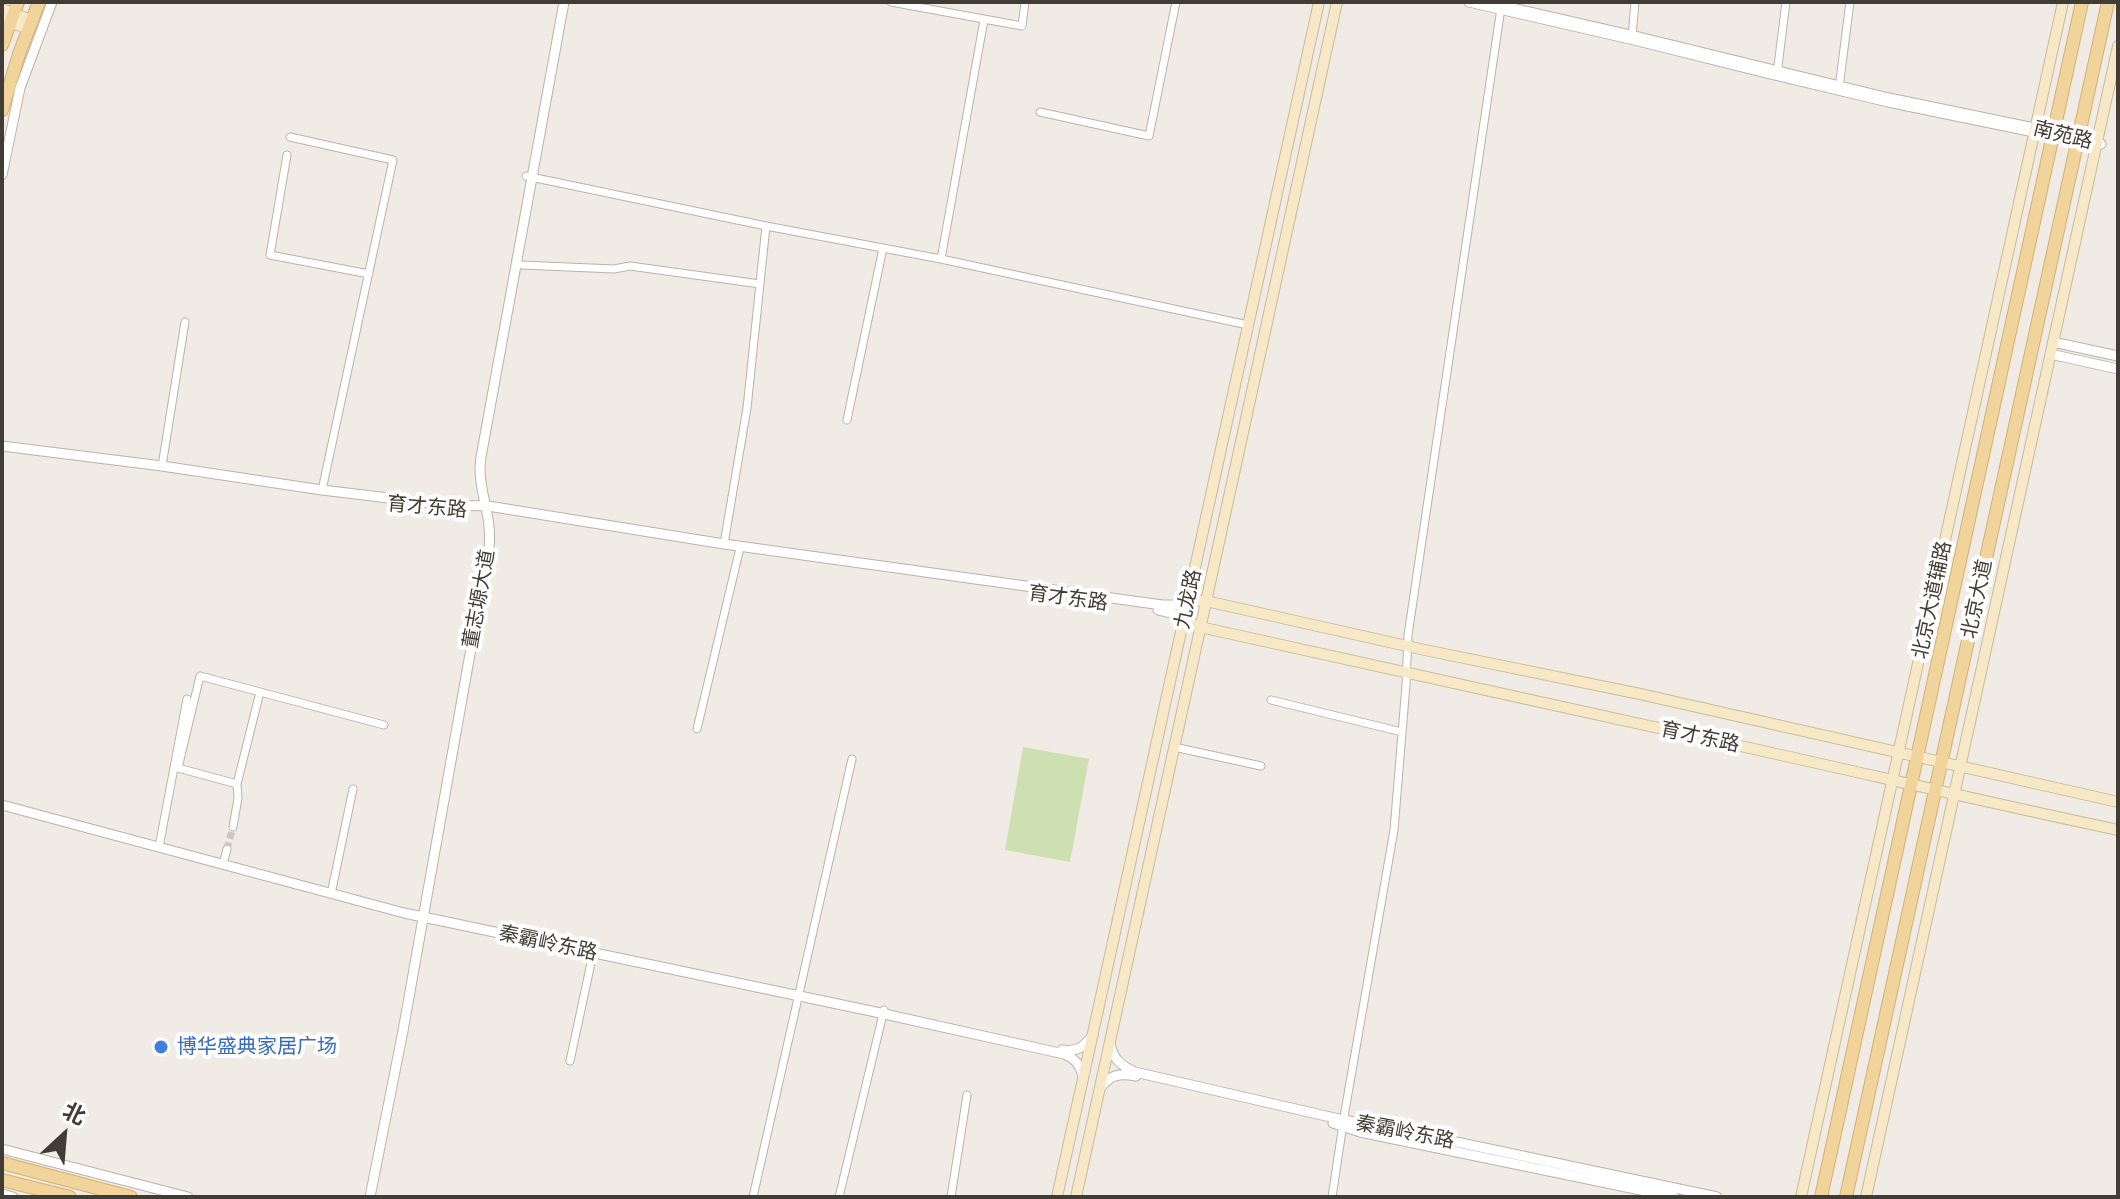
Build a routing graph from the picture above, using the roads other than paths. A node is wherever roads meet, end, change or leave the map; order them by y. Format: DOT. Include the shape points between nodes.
graph roads {
  1 [pos="5,2"];
  2 [pos="39,2"];
  3 [pos="52,2"];
  4 [pos="561,2"];
  5 [pos="891,2"];
  6 [pos="1025,2"];
  7 [pos="1176,2"];
  8 [pos="1319,2"];
  9 [pos="1337,2"];
  10 [pos="1469,2"];
  11 [pos="1486,2"];
  12 [pos="1635,2"];
  13 [pos="1786,2"];
  14 [pos="1850,2"];
  15 [pos="2063,2"];
  16 [pos="2082,2"];
  17 [pos="2108,2"];
  18 [pos="1501,6"];
  19 [pos="7,12"];
  20 [pos="984,20"];
  21 [pos="30,25"];
  22 [pos="1632,37"];
  23 [pos="2,45"];
  24 [pos="2118,46"];
  25 [pos="1777,74"];
  26 [pos="1839,88"];
  27 [pos="2,110"];
  28 [pos="1040,112"];
  29 [pos="2034,130"];
  30 [pos="2053,134"];
  31 [pos="290,137"];
  32 [pos="2078,139"];
  33 [pos="2097,143"];
  34 [pos="287,155"];
  35 [pos="2,175"];
  36 [pos="528,176"];
  37 [pos="766,226"];
  38 [pos="883,248"];
  39 [pos="941,259"];
  40 [pos="522,265"];
  41 [pos="369,274"];
  42 [pos="760,284"];
  43 [pos="185,322"];
  44 [pos="1248,325"];
  45 [pos="2052,348"];
  46 [pos="2118,356"];
  47 [pos="2118,369"];
  48 [pos="847,420"];
  49 [pos="2,449"];
  50 [pos="162,466"];
  51 [pos="322,490"];
  52 [pos="484,509"];
  53 [pos="724,544"];
  54 [pos="739,552"];
  55 [pos="1188,600"];
  56 [pos="1206,601"];
  57 [pos="1184,620"];
  58 [pos="1200,627"];
  59 [pos="1407,646"];
  60 [pos="1407,674"];
  61 [pos="260,692"];
  62 [pos="187,699"];
  63 [pos="1271,700"];
  64 [pos="384,725"];
  65 [pos="697,729"];
  66 [pos="1402,732"];
  67 [pos="1174,747"];
  68 [pos="1899,752"];
  69 [pos="1917,756"];
  70 [pos="852,759"];
  71 [pos="1941,762"];
  72 [pos="1261,766"];
  73 [pos="1960,766"];
  74 [pos="1892,780"];
  75 [pos="237,784"];
  76 [pos="1911,785"];
  77 [pos="353,789"];
  78 [pos="1935,790"];
  79 [pos="1954,795"];
  80 [pos="2118,802"];
  81 [pos="2,803"];
  82 [pos="233,827"];
  83 [pos="2118,830"];
  84 [pos="159,845"];
  85 [pos="227,849"];
  86 [pos="224,862"];
  87 [pos="332,892"];
  88 [pos="420,914"];
  89 [pos="594,951"];
  90 [pos="799,994"];
  91 [pos="884,1012"];
  92 [pos="1093,1035"];
  93 [pos="1110,1041"];
  94 [pos="570,1061"];
  95 [pos="1083,1082"];
  96 [pos="1099,1089"];
  97 [pos="967,1095"];
  98 [pos="1343,1123"];
  99 [pos="2,1149"];
  100 [pos="2,1163"];
  101 [pos="2,1180"];
  102 [pos="2,1194"];
  103 [pos="13,1197"];
  104 [pos="70,1197"];
  105 [pos="131,1197"];
  106 [pos="188,1197"];
  107 [pos="367,1197"];
  108 [pos="753,1197"];
  109 [pos="839,1197"];
  110 [pos="951,1197"];
  111 [pos="1057,1197"];
  112 [pos="1076,1197"];
  113 [pos="1332,1197"];
  114 [pos="1674,1197"];
  115 [pos="1717,1197"];
  116 [pos="1801,1197"];
  117 [pos="1821,1197"];
  118 [pos="1846,1197"];
  119 [pos="1866,1197"];
  1 -- 19 [label="street"];
  2 -- 21 [label="main road"];
  3 -- 35 [label="street" via="20,88"];
  4 -- 36 [label="street, 董志塬大道"];
  5 -- 20 [label="street"];
  6 -- 20 [label="street" via="1022,26"];
  7 -- 28 [label="street" via="1149,136"];
  8 -- 44 [label="main road, 九龙路"];
  9 -- 56 [label="main road, 九龙路"];
  10 -- 18 [label="street, 南苑路"];
  11 -- 18 [label="street, 南苑路"];
  12 -- 22 [label="street"];
  13 -- 25 [label="street"];
  14 -- 26 [label="street"];
  15 -- 29 [label="main road, 北京大道辅路"];
  16 -- 30 [label="main road, 北京大道"];
  17 -- 32 [label="main road, 北京大道"];
  18 -- 22 [label="street, 南苑路"];
  18 -- 59 [label="street"];
  19 -- 21 [label="main road"];
  19 -- 23 [label="main road"];
  20 -- 39 [label="street"];
  21 -- 27 [label="main road"];
  22 -- 25 [label="street, 南苑路"];
  24 -- 33 [label="main road"];
  25 -- 26 [label="street, 南苑路"];
  26 -- 29 [label="street, 南苑路"];
  29 -- 30 [label="street, 南苑路"];
  29 -- 68 [label="main road, 北京大道辅路"];
  30 -- 32 [label="street, 南苑路"];
  30 -- 69 [label="main road, 北京大道"];
  31 -- 41 [label="street" via="393,160"];
  32 -- 33 [label="street, 南苑路"];
  32 -- 71 [label="main road, 北京大道"];
  33 -- 45 [label="main road"];
  34 -- 41 [label="street" via="270,255"];
  36 -- 37 [label="street"];
  36 -- 52 [label="street, 董志塬大道" via="481,457"];
  37 -- 38 [label="street"];
  37 -- 42 [label="street"];
  38 -- 39 [label="street"];
  38 -- 48 [label="street"];
  39 -- 44 [label="street"];
  40 -- 42 [label="street" via="630,266"];
  41 -- 51 [label="street"];
  42 -- 53 [label="street" via="747,408"];
  43 -- 50 [label="street"];
  44 -- 55 [label="main road, 九龙路"];
  45 -- 46 [label="street"];
  45 -- 47 [label="street"];
  45 -- 73 [label="main road"];
  49 -- 50 [label="street, 育才东路"];
  49 -- 52 [label="street, 育才东路" via="322,496"];
  50 -- 51 [label="street, 育才东路"];
  51 -- 52 [label="street, 育才东路"];
  52 -- 53 [label="street, 育才东路"];
  52 -- 54 [label="street, 育才东路"];
  52 -- 88 [label="street, 董志塬大道" via="489,547"];
  53 -- 55 [label="street, 育才东路" via="1162,605"];
  54 -- 57 [label="street, 育才东路" via="1162,610"];
  54 -- 65 [label="street"];
  55 -- 56 [label="main road, 育才东路"];
  55 -- 57 [label="main road, 九龙路"];
  56 -- 58 [label="main road, 九龙路"];
  56 -- 59 [label="main road, 育才东路"];
  57 -- 58 [label="main road, 育才东路"];
  57 -- 92 [label="main road, 九龙路"];
  58 -- 60 [label="main road, 育才东路"];
  58 -- 67 [label="main road, 九龙路"];
  59 -- 60 [label="street"];
  59 -- 68 [label="main road, 育才东路"];
  60 -- 66 [label="street"];
  60 -- 74 [label="main road, 育才东路"];
  61 -- 64 [label="street"];
  61 -- 75 [label="street"];
  61 -- 75 [label="street" via="200,676 178,768"];
  62 -- 84 [label="street"];
  63 -- 66 [label="street"];
  66 -- 98 [label="street" via="1394,830"];
  67 -- 72 [label="street"];
  67 -- 93 [label="main road, 九龙路"];
  68 -- 69 [label="main road, 育才东路"];
  68 -- 74 [label="main road, 北京大道辅路"];
  69 -- 71 [label="main road, 育才东路"];
  69 -- 76 [label="main road, 北京大道"];
  70 -- 90 [label="street"];
  71 -- 73 [label="main road, 育才东路"];
  71 -- 78 [label="main road, 北京大道"];
  73 -- 79 [label="main road"];
  73 -- 80 [label="main road, 育才东路"];
  74 -- 76 [label="main road, 育才东路"];
  74 -- 116 [label="main road, 北京大道辅路"];
  75 -- 82 [label="street"];
  76 -- 78 [label="main road, 育才东路"];
  76 -- 117 [label="main road, 北京大道"];
  77 -- 87 [label="street"];
  78 -- 79 [label="main road, 育才东路"];
  78 -- 118 [label="main road, 北京大道"];
  79 -- 83 [label="main road, 育才东路"];
  79 -- 119 [label="main road"];
  81 -- 84 [label="street, 秦霸岭东路"];
  84 -- 86 [label="street, 秦霸岭东路"];
  85 -- 86 [label="street"];
  86 -- 87 [label="street, 秦霸岭东路"];
  87 -- 88 [label="street, 秦霸岭东路"];
  88 -- 89 [label="street, 秦霸岭东路"];
  88 -- 107 [label="street, 董志塬大道" via="403,1031"];
  89 -- 90 [label="street, 秦霸岭东路"];
  89 -- 94 [label="street"];
  90 -- 91 [label="street, 秦霸岭东路"];
  90 -- 108 [label="street"];
  91 -- 92 [label="street, 秦霸岭东路" via="1065,1051 1081,1048"];
  91 -- 95 [label="street, 秦霸岭东路" via="1064,1054 1077,1062"];
  91 -- 109 [label="street"];
  92 -- 95 [label="main road, 九龙路"];
  93 -- 96 [label="main road, 九龙路"];
  93 -- 98 [label="street, 秦霸岭东路" via="1118,1062 1135,1072"];
  95 -- 111 [label="main road, 九龙路"];
  96 -- 98 [label="street, 秦霸岭东路" via="1110,1077 1124,1074"];
  96 -- 112 [label="main road, 九龙路"];
  97 -- 110 [label="street"];
  98 -- 113 [label="street"];
  98 -- 114 [label="street, 秦霸岭东路" via="1360,1132"];
  98 -- 115 [label="street, 秦霸岭东路"];
  99 -- 106 [label="street"];
  100 -- 105 [label="main road"];
  101 -- 104 [label="main road"];
  102 -- 103 [label="street"];
}
